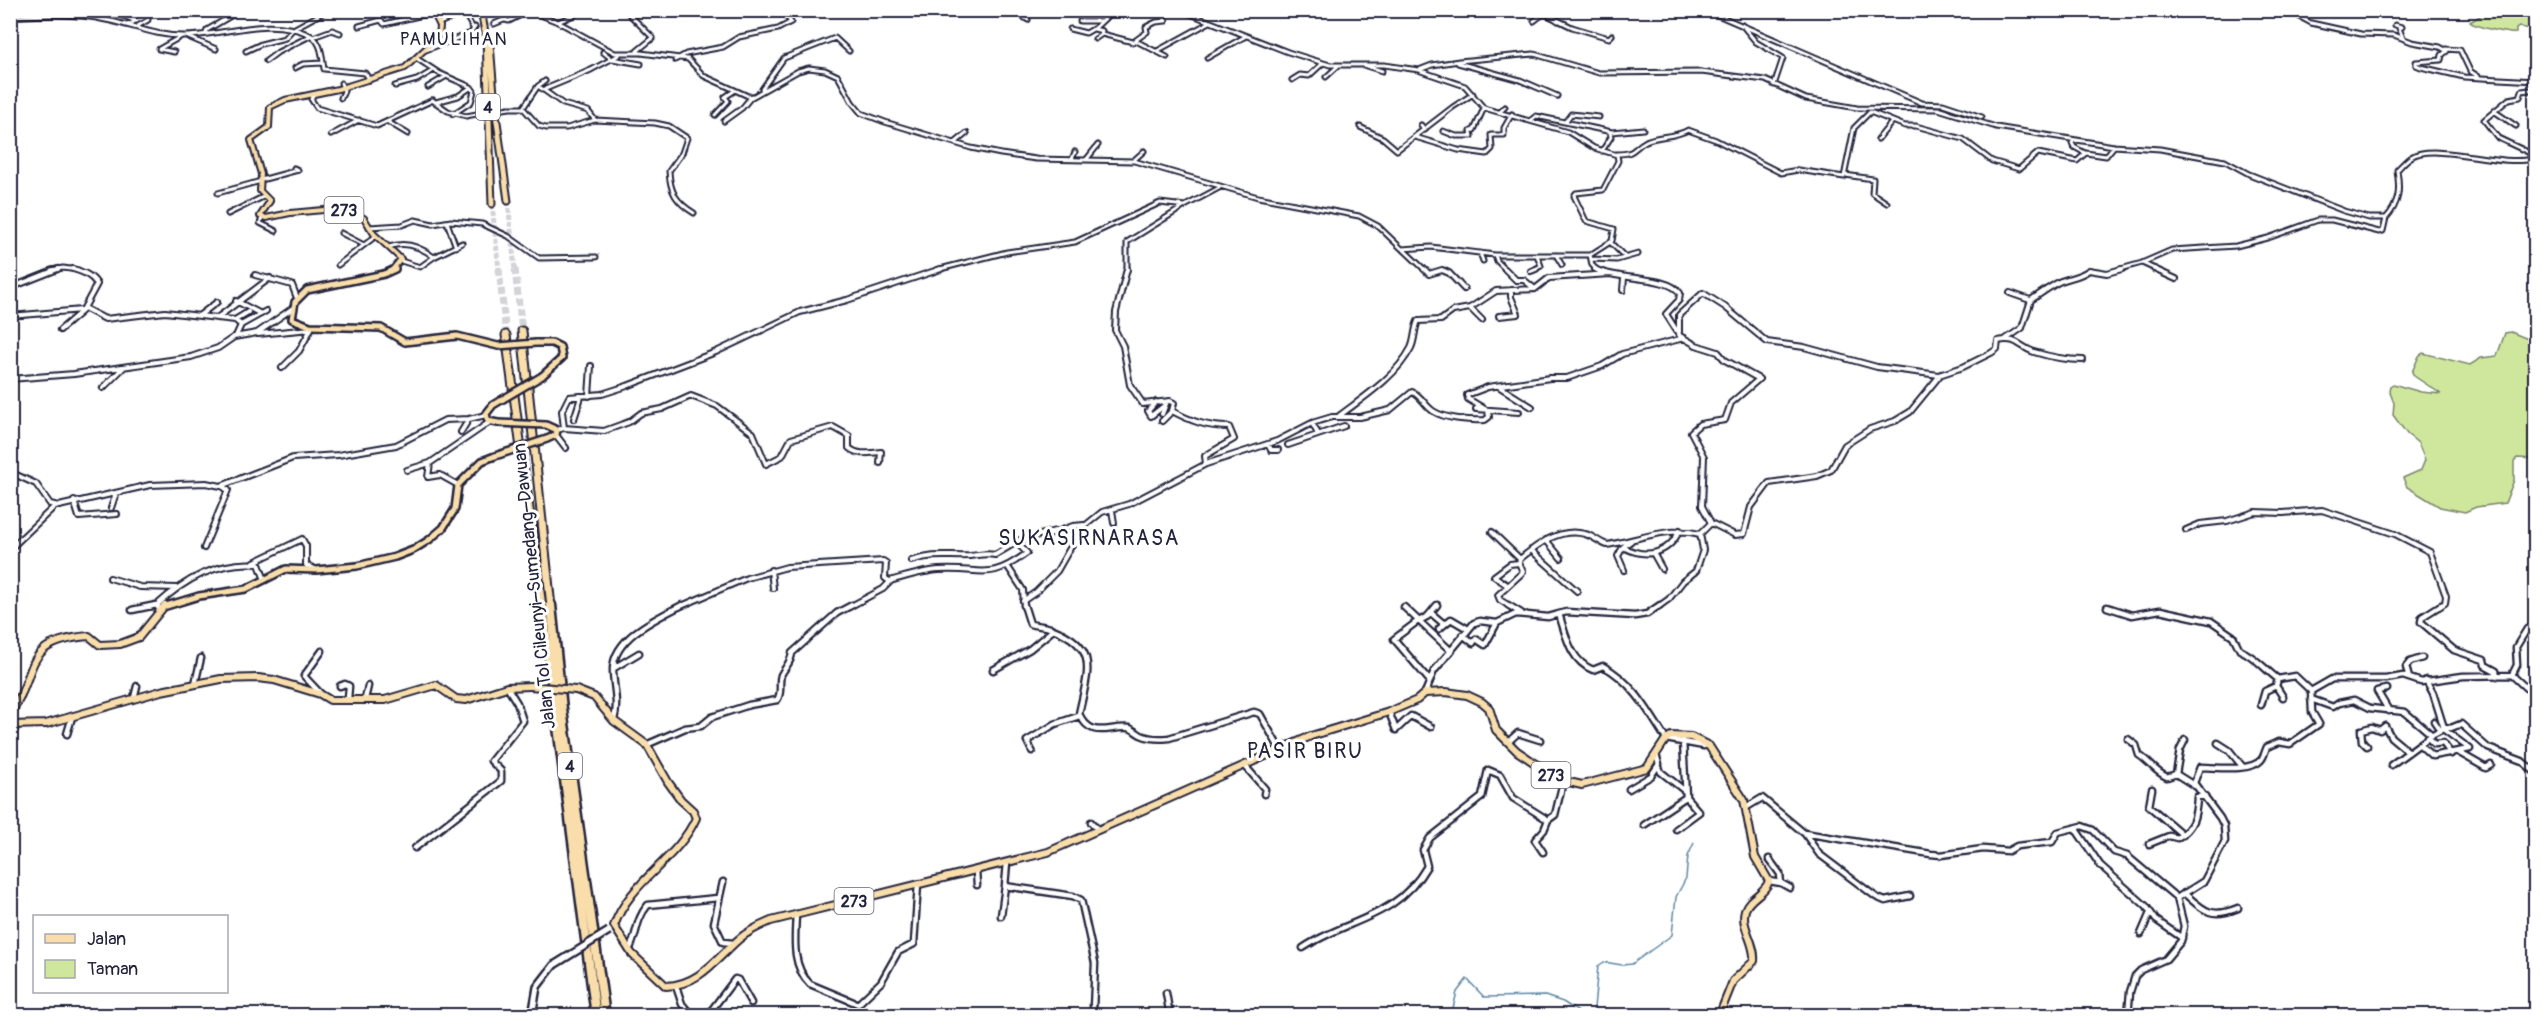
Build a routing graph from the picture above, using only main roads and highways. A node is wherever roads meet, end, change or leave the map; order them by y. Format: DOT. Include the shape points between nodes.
graph roads {
  1 [pos="481,10"];
  2 [pos="486,10"];
  3 [pos="432,12"];
  4 [pos="508,201"];
  5 [pos="492,204"];
  6 [pos="522,331"];
  7 [pos="506,335"];
  8 [pos="10,715"];
  9 [pos="13,725"];
  10 [pos="611,929"];
  11 [pos="532,1016"];
  12 [pos="596,1016"];
  13 [pos="605,1016"];
  14 [pos="1719,1016"];
  1 -- 5 [label="highway, 4" via="486,38"];
  2 -- 4 [label="highway, 4"];
  3 -- 8 [label="main road, 273, bridge" via="441,29 439,36 416,58 399,70 370,80 279,102 269,109 269,127 251,140 260,191 270,202 262,218 342,209 362,216 401,261 384,274 315,286 297,298 292,320 311,328 363,326 385,330 405,342 458,336 484,345 552,343 560,347 562,358 542,376 488,409 486,416 490,422 546,425 559,431 547,439 482,461 458,485 455,511 443,528 423,544 378,561 318,571 292,568 245,589 158,607 142,634 125,643 103,646 89,636 42,651 35,658 21,700"];
  6 -- 13 [label="highway, Jalan Tol Cileunyi–Sumedang–Dawuan / 4" via="564,721"];
  7 -- 12 [label="highway, Jalan Tol Cileunyi–Sumedang–Dawuan / 4"];
  9 -- 10 [label="main road, bridge" via="33,726 214,680 260,678 330,700 400,698 436,686 456,699 466,700 507,687 576,690 594,697 614,721 646,745 696,818 688,836 634,890"];
  10 -- 11 [label="main road, bridge" via="554,965 537,987"];
  10 -- 14 [label="main road, 273" via="666,986 676,986 699,974 761,924 1048,852 1311,736 1389,712 1425,693 1446,692 1478,699 1489,708 1497,730 1508,742 1563,782 1582,785 1647,768 1666,739 1676,734 1700,742 1713,752 1747,807 1755,857 1769,881 1744,913 1755,943 1754,961 1733,981"];
}
